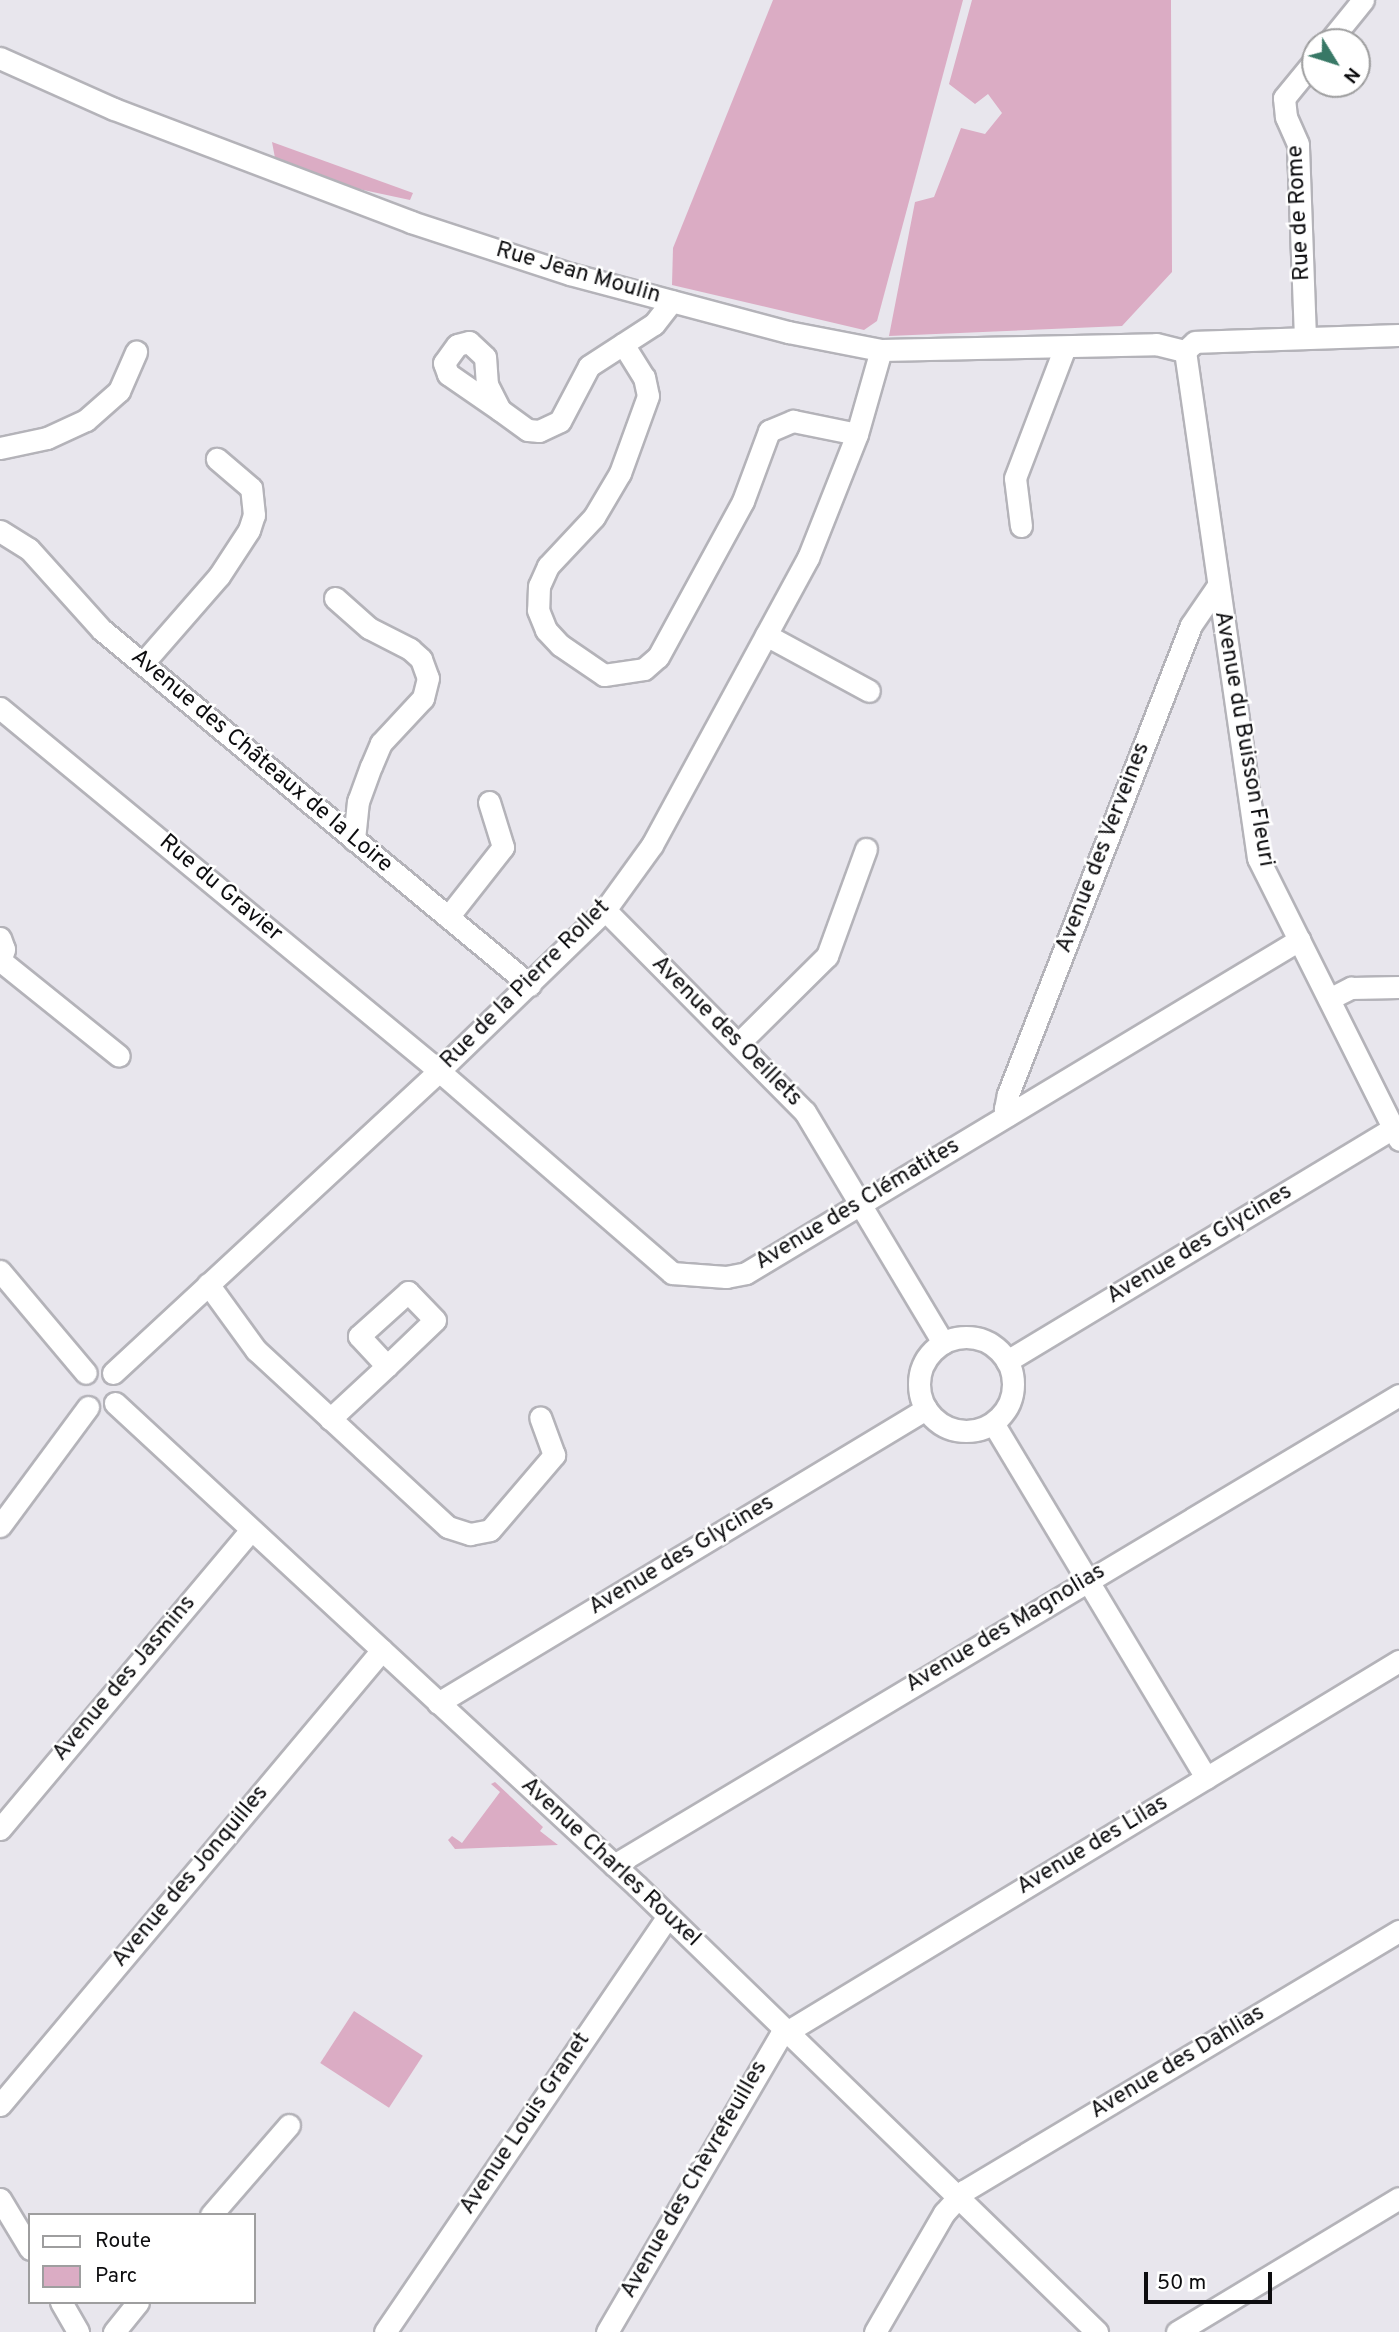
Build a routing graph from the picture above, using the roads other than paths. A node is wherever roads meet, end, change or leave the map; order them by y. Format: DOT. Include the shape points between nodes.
graph roads {
  1 [pos="1354,3"];
  2 [pos="1338,28"];
  3 [pos="0,58"];
  4 [pos="1301,77"];
  5 [pos="672,301"];
  6 [pos="1399,335"];
  7 [pos="1305,338"];
  8 [pos="622,344"];
  9 [pos="1065,346"];
  10 [pos="881,350"];
  11 [pos="1185,351"];
  12 [pos="136,352"];
  13 [pos="500,410"];
  14 [pos="857,434"];
  15 [pos="0,448"];
  16 [pos="217,459"];
  17 [pos="1021,526"];
  18 [pos="0,531"];
  19 [pos="1217,587"];
  20 [pos="335,598"];
  21 [pos="766,635"];
  22 [pos="143,663"];
  23 [pos="869,691"];
  24 [pos="0,708"];
  25 [pos="489,802"];
  26 [pos="354,840"];
  27 [pos="866,849"];
  28 [pos="605,910"];
  29 [pos="448,917"];
  30 [pos="0,938"];
  31 [pos="1299,940"];
  32 [pos="1,962"];
  33 [pos="530,985"];
  34 [pos="1399,988"];
  35 [pos="1329,999"];
  36 [pos="739,1043"];
  37 [pos="118,1056"];
  38 [pos="439,1071"];
  39 [pos="1008,1115"];
  40 [pos="1396,1134"];
  41 [pos="861,1203"];
  42 [pos="0,1272"];
  43 [pos="208,1284"];
  44 [pos="943,1343"];
  45 [pos="1007,1361"];
  46 [pos="387,1366"];
  47 [pos="86,1373"];
  48 [pos="113,1373"];
  49 [pos="1399,1395"];
  50 [pos="115,1403"];
  51 [pos="88,1407"];
  52 [pos="926,1409"];
  53 [pos="540,1417"];
  54 [pos="330,1419"];
  55 [pos="993,1423"];
  56 [pos="0,1526"];
  57 [pos="251,1530"];
  58 [pos="1087,1580"];
  59 [pos="382,1650"];
  60 [pos="1399,1661"];
  61 [pos="438,1703"];
  62 [pos="1206,1778"];
  63 [pos="0,1829"];
  64 [pos="614,1865"];
  65 [pos="668,1916"];
  66 [pos="1399,1931"];
  67 [pos="788,2031"];
  68 [pos="0,2105"];
  69 [pos="289,2125"];
  70 [pos="958,2197"];
  71 [pos="1399,2198"];
  72 [pos="0,2199"];
  73 [pos="213,2213"];
  74 [pos="28,2246"];
  75 [pos="62,2304"];
  76 [pos="136,2304"];
  77 [pos="78,2332"];
  78 [pos="114,2332"];
  79 [pos="385,2332"];
  80 [pos="607,2332"];
  81 [pos="875,2332"];
  82 [pos="1097,2332"];
  83 [pos="1177,2332"];
  1 -- 2 [label="street"];
  3 -- 5 [label="street, Rue Jean Moulin" via="114,109 332,194 524,259"];
  4 -- 7 [label="street, Rue de Rome" via="1284,98 1286,117 1298,144"];
  5 -- 8 [label="street" via="662,318"];
  5 -- 10 [label="street, Rue Jean Moulin"];
  6 -- 7 [label="street"];
  7 -- 11 [label="street" via="1195,342"];
  8 -- 13 [label="street" via="589,366 560,421 551,428 528,430"];
  8 -- 14 [label="street" via="644,377 648,396 620,473 594,517 548,566 539,586 538,610 546,630 604,674 644,669 664,648 743,501 769,431 793,421"];
  9 -- 10 [label="street, Rue Jean Moulin"];
  9 -- 11 [label="street, Rue Jean Moulin" via="1156,344"];
  9 -- 17 [label="street" via="1015,478"];
  10 -- 14 [label="street, Rue de la Pierre Rollet"];
  11 -- 19 [label="street, Avenue du Buisson Fleuri"];
  12 -- 15 [label="street" via="118,391 86,419 47,438"];
  14 -- 21 [label="street, Rue de la Pierre Rollet" via="808,558"];
  16 -- 22 [label="street" via="251,488 254,515 249,530 219,576"];
  18 -- 22 [label="street, Avenue des Châteaux de la Loire" via="29,549 89,618"];
  19 -- 31 [label="street, Avenue du Buisson Fleuri" via="1258,858"];
  19 -- 39 [label="street, Avenue des Verveines" via="1191,625 1009,1094"];
  20 -- 26 [label="street" via="369,628 410,649 421,659 428,678 422,698 382,743 370,766 358,801"];
  21 -- 23 [label="street"];
  21 -- 28 [label="street, Rue de la Pierre Rollet" via="652,845"];
  22 -- 26 [label="street, Avenue des Châteaux de la Loire"];
  24 -- 38 [label="street, Rue du Gravier"];
  25 -- 29 [label="street" via="503,847"];
  26 -- 29 [label="street, Avenue des Châteaux de la Loire"];
  27 -- 36 [label="street" via="827,956"];
  28 -- 33 [label="street, Rue de la Pierre Rollet"];
  28 -- 36 [label="street, Avenue des Oeillets"];
  29 -- 33 [label="street, Avenue des Châteaux de la Loire"];
  30 -- 32 [label="street" via="4,949"];
  31 -- 35 [label="street, Avenue du Buisson Fleuri"];
  31 -- 39 [label="street, Avenue des Clématites"];
  32 -- 37 [label="street"];
  33 -- 38 [label="street, Rue de la Pierre Rollet"];
  34 -- 35 [label="street" via="1351,988"];
  35 -- 40 [label="street, Avenue du Buisson Fleuri"];
  36 -- 41 [label="street, Avenue des Oeillets" via="805,1112"];
  38 -- 41 [label="street, Avenue des Clématites" via="672,1273 735,1277"];
  38 -- 43 [label="street, Rue de la Pierre Rollet"];
  39 -- 41 [label="street, Avenue des Clématites"];
  40 -- 45 [label="street, Avenue des Glycines"];
  41 -- 44 [label="street, Avenue des Oeillets"];
  42 -- 47 [label="street"];
  43 -- 48 [label="street, Rue de la Pierre Rollet"];
  43 -- 54 [label="street" via="256,1350"];
  44 -- 45 [label="street" via="972,1337 998,1350"];
  44 -- 52 [label="street" via="927,1359 919,1380"];
  45 -- 55 [label="street" via="1013,1388 1010,1401"];
  46 -- 54 [label="street"];
  47 -- 48 [label="street" via="102,1368"];
  47 -- 51 [label="street" via="78,1390"];
  48 -- 50 [label="street" via="120,1391"];
  49 -- 58 [label="street, Avenue des Magnolias"];
  50 -- 51 [label="street" via="99,1410"];
  50 -- 57 [label="street, Avenue Charles Rouxel"];
  51 -- 56 [label="street"];
  52 -- 55 [label="street" via="957,1430"];
  52 -- 61 [label="street, Avenue des Glycines"];
  53 -- 54 [label="street" via="554,1455 490,1530 470,1534 448,1527"];
  55 -- 58 [label="street"];
  57 -- 59 [label="street, Avenue Charles Rouxel"];
  57 -- 63 [label="street, Avenue des Jasmins"];
  58 -- 62 [label="street"];
  58 -- 64 [label="street, Avenue des Magnolias"];
  59 -- 61 [label="street, Avenue Charles Rouxel"];
  59 -- 68 [label="street, Avenue des Jonquilles"];
  60 -- 62 [label="street, Avenue des Lilas"];
  61 -- 64 [label="street, Avenue Charles Rouxel"];
  62 -- 67 [label="street, Avenue des Lilas"];
  64 -- 65 [label="street, Avenue Charles Rouxel"];
  65 -- 67 [label="street, Avenue Charles Rouxel"];
  65 -- 79 [label="street, Avenue Louis Granet"];
  66 -- 70 [label="street, Avenue des Dahlias"];
  67 -- 70 [label="street, Avenue Charles Rouxel"];
  67 -- 80 [label="street, Avenue des Chèvrefeuilles" via="774,2043"];
  69 -- 73 [label="street"];
  70 -- 81 [label="street" via="944,2213"];
  70 -- 82 [label="street, Avenue Charles Rouxel"];
  71 -- 83 [label="street"];
  72 -- 74 [label="street"];
  75 -- 77 [label="street"];
  76 -- 78 [label="street"];
}
